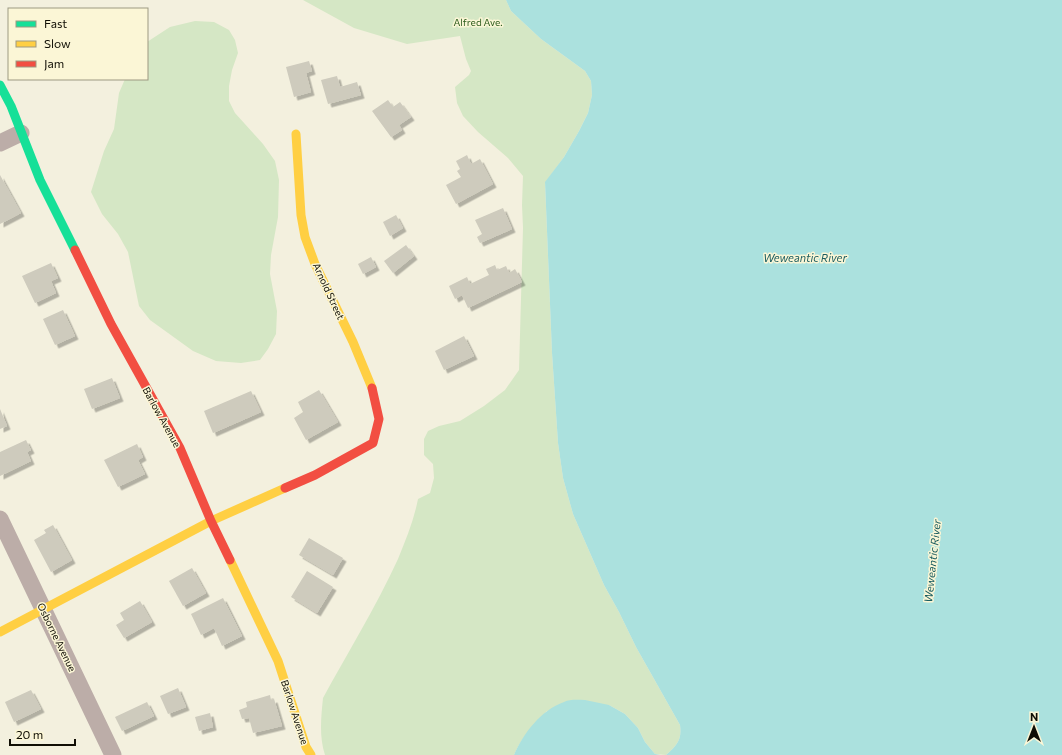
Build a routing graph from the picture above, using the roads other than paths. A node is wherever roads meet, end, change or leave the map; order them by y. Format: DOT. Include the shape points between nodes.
graph roads {
  1 [pos="0,85"];
  2 [pos="21,133"];
  3 [pos="296,134"];
  4 [pos="0,143"];
  5 [pos="0,519"];
  6 [pos="211,521"];
  7 [pos="44,610"];
  8 [pos="0,632"];
  9 [pos="114,755"];
  10 [pos="311,755"];
  1 -- 2 [label="street, Barlow Avenue"];
  2 -- 4 [label="street"];
  2 -- 6 [label="street, Barlow Avenue" via="40,180 110,324 180,448"];
  3 -- 6 [label="street, Arnold Street" via="301,216 305,237 372,387 379,419 373,443 315,475"];
  5 -- 7 [label="street, Osborne Avenue"];
  6 -- 7 [label="street"];
  6 -- 10 [label="street, Barlow Avenue" via="278,661 306,747"];
  7 -- 8 [label="street"];
  7 -- 9 [label="street, Osborne Avenue"];
}
